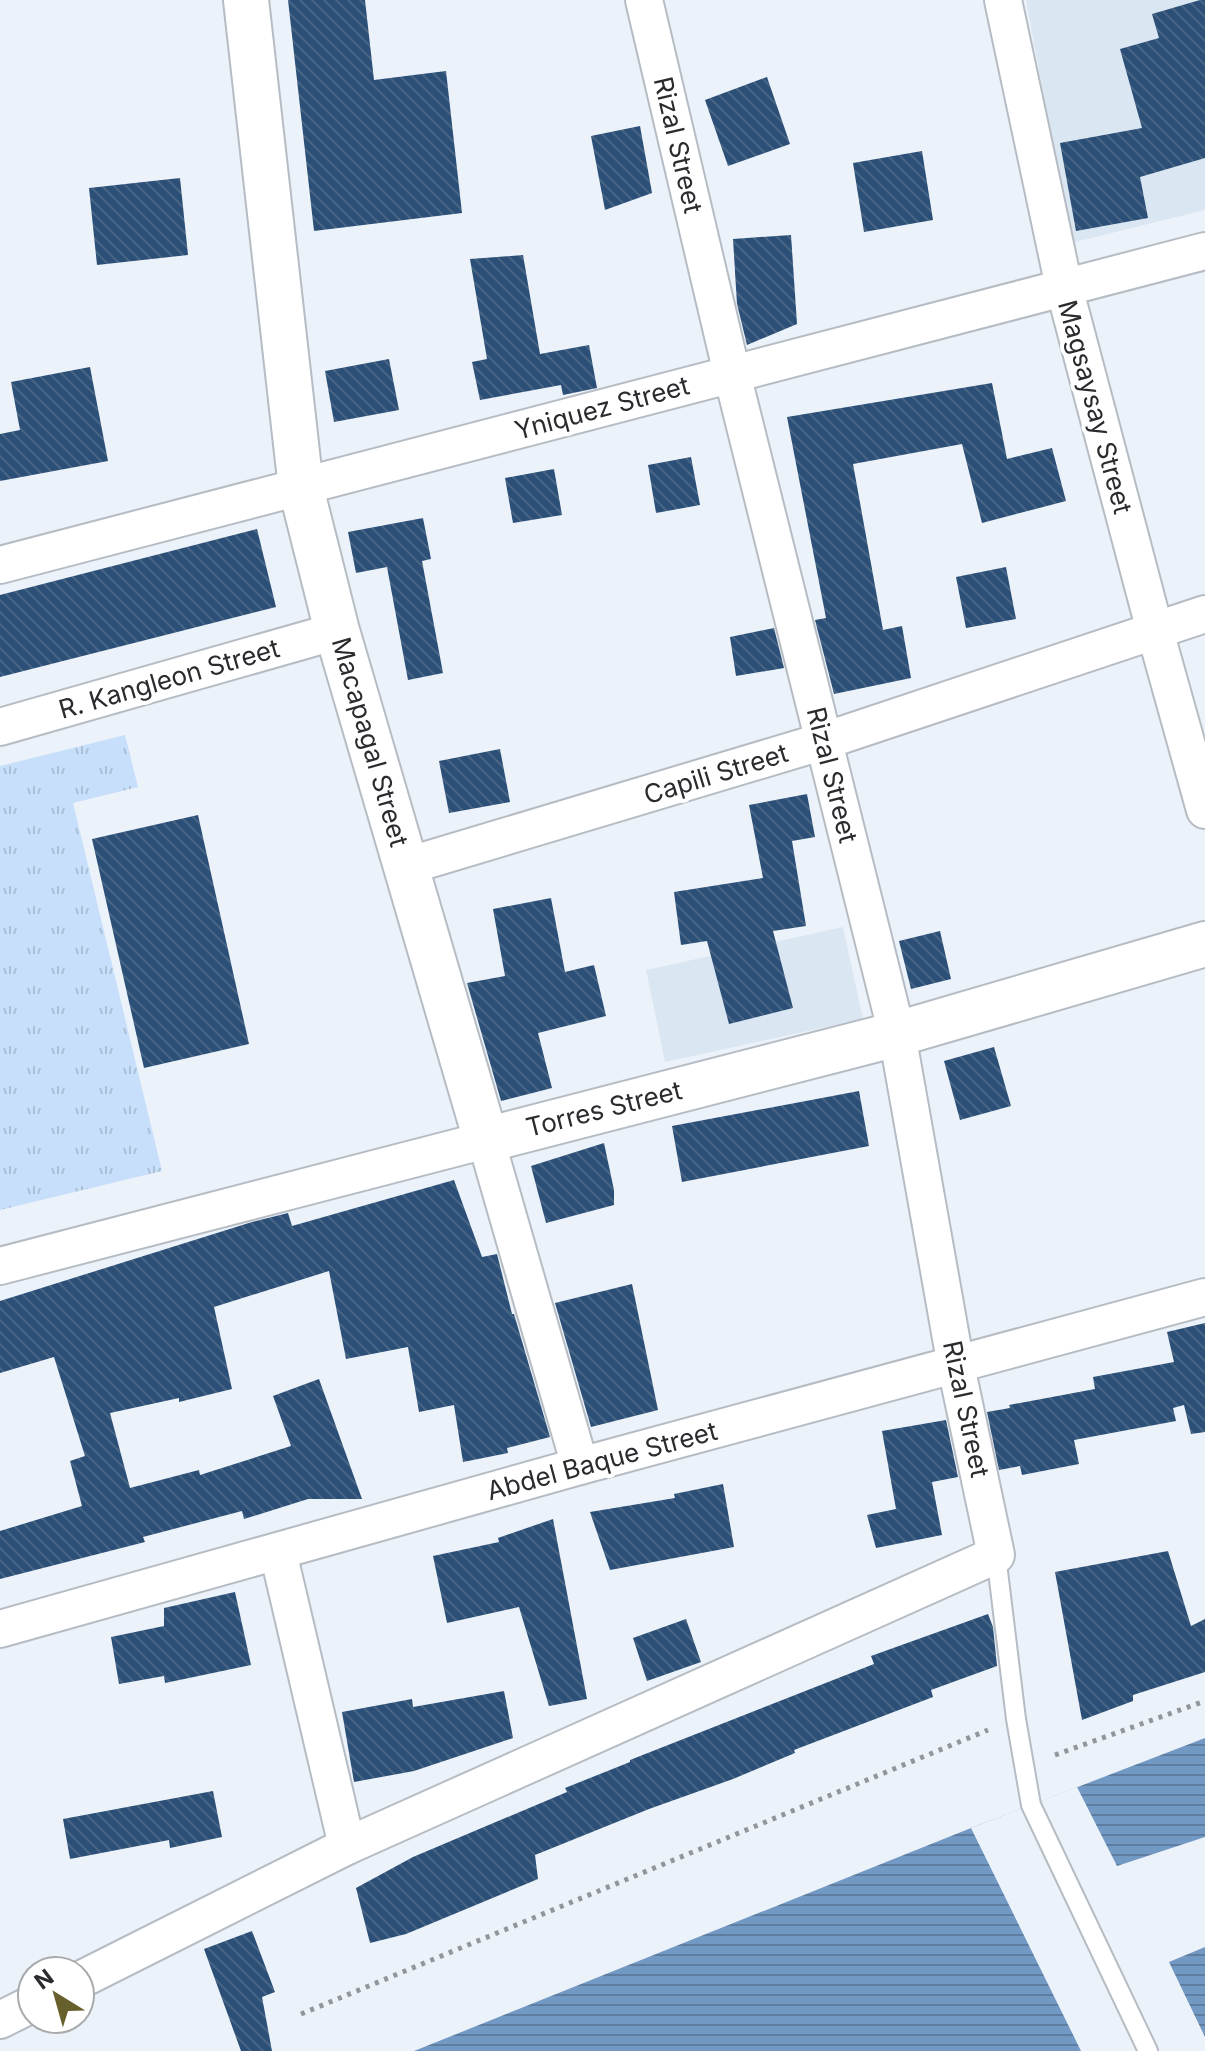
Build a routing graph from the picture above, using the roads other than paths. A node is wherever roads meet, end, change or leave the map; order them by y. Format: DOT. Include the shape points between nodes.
graph roads {
  1 [pos="246,0"];
  2 [pos="644,0"];
  3 [pos="1003,0"];
  4 [pos="1205,251"];
  5 [pos="1064,287"];
  6 [pos="732,374"];
  7 [pos="301,488"];
  8 [pos="0,565"];
  9 [pos="1205,614"];
  10 [pos="337,631"];
  11 [pos="1155,631"];
  12 [pos="0,727"];
  13 [pos="824,741"];
  14 [pos="1205,810"];
  15 [pos="407,866"];
  16 [pos="1205,944"];
  17 [pos="897,1034"];
  18 [pos="486,1140"];
  19 [pos="0,1266"];
  20 [pos="1205,1297"];
  21 [pos="956,1366"];
  22 [pos="580,1466"];
  23 [pos="278,1552"];
  24 [pos="996,1555"];
  25 [pos="0,1629"];
  26 [pos="347,1846"];
  27 [pos="96,1972"];
  28 [pos="1148,2051"];
  1 -- 7 [label="street, Macapagal Street"];
  2 -- 6 [label="street, Rizal Street"];
  3 -- 5 [label="street, Magsaysay Street"];
  4 -- 5 [label="street, Yniquez Street"];
  5 -- 6 [label="street, Yniquez Street"];
  5 -- 11 [label="street, Magsaysay Street"];
  6 -- 7 [label="street, Yniquez Street"];
  6 -- 13 [label="street, Rizal Street"];
  7 -- 8 [label="street, Yniquez Street"];
  7 -- 10 [label="street, Macapagal Street"];
  9 -- 11 [label="street, Capili Street"];
  10 -- 12 [label="street, R. Kangleon Street"];
  10 -- 15 [label="street, Macapagal Street"];
  11 -- 13 [label="street, Capili Street"];
  11 -- 14 [label="street, Magsaysay Street"];
  13 -- 15 [label="street, Capili Street"];
  13 -- 17 [label="street, Rizal Street"];
  15 -- 18 [label="street, Macapagal Street"];
  16 -- 17 [label="street, Torres Street"];
  17 -- 18 [label="street, Torres Street"];
  17 -- 21 [label="street, Rizal Street"];
  18 -- 19 [label="street, Torres Street"];
  18 -- 22 [label="street, Macapagal Street"];
  20 -- 21 [label="street, Abdel Baque Street"];
  21 -- 22 [label="street, Abdel Baque Street"];
  21 -- 24 [label="street, Rizal Street"];
  22 -- 23 [label="street, Abdel Baque Street"];
  23 -- 25 [label="street, Abdel Baque Street"];
  23 -- 26 [label="street"];
  24 -- 26 [label="street"];
  24 -- 28 [label="lane" via="1031,1805"];
  26 -- 27 [label="street"];
}
